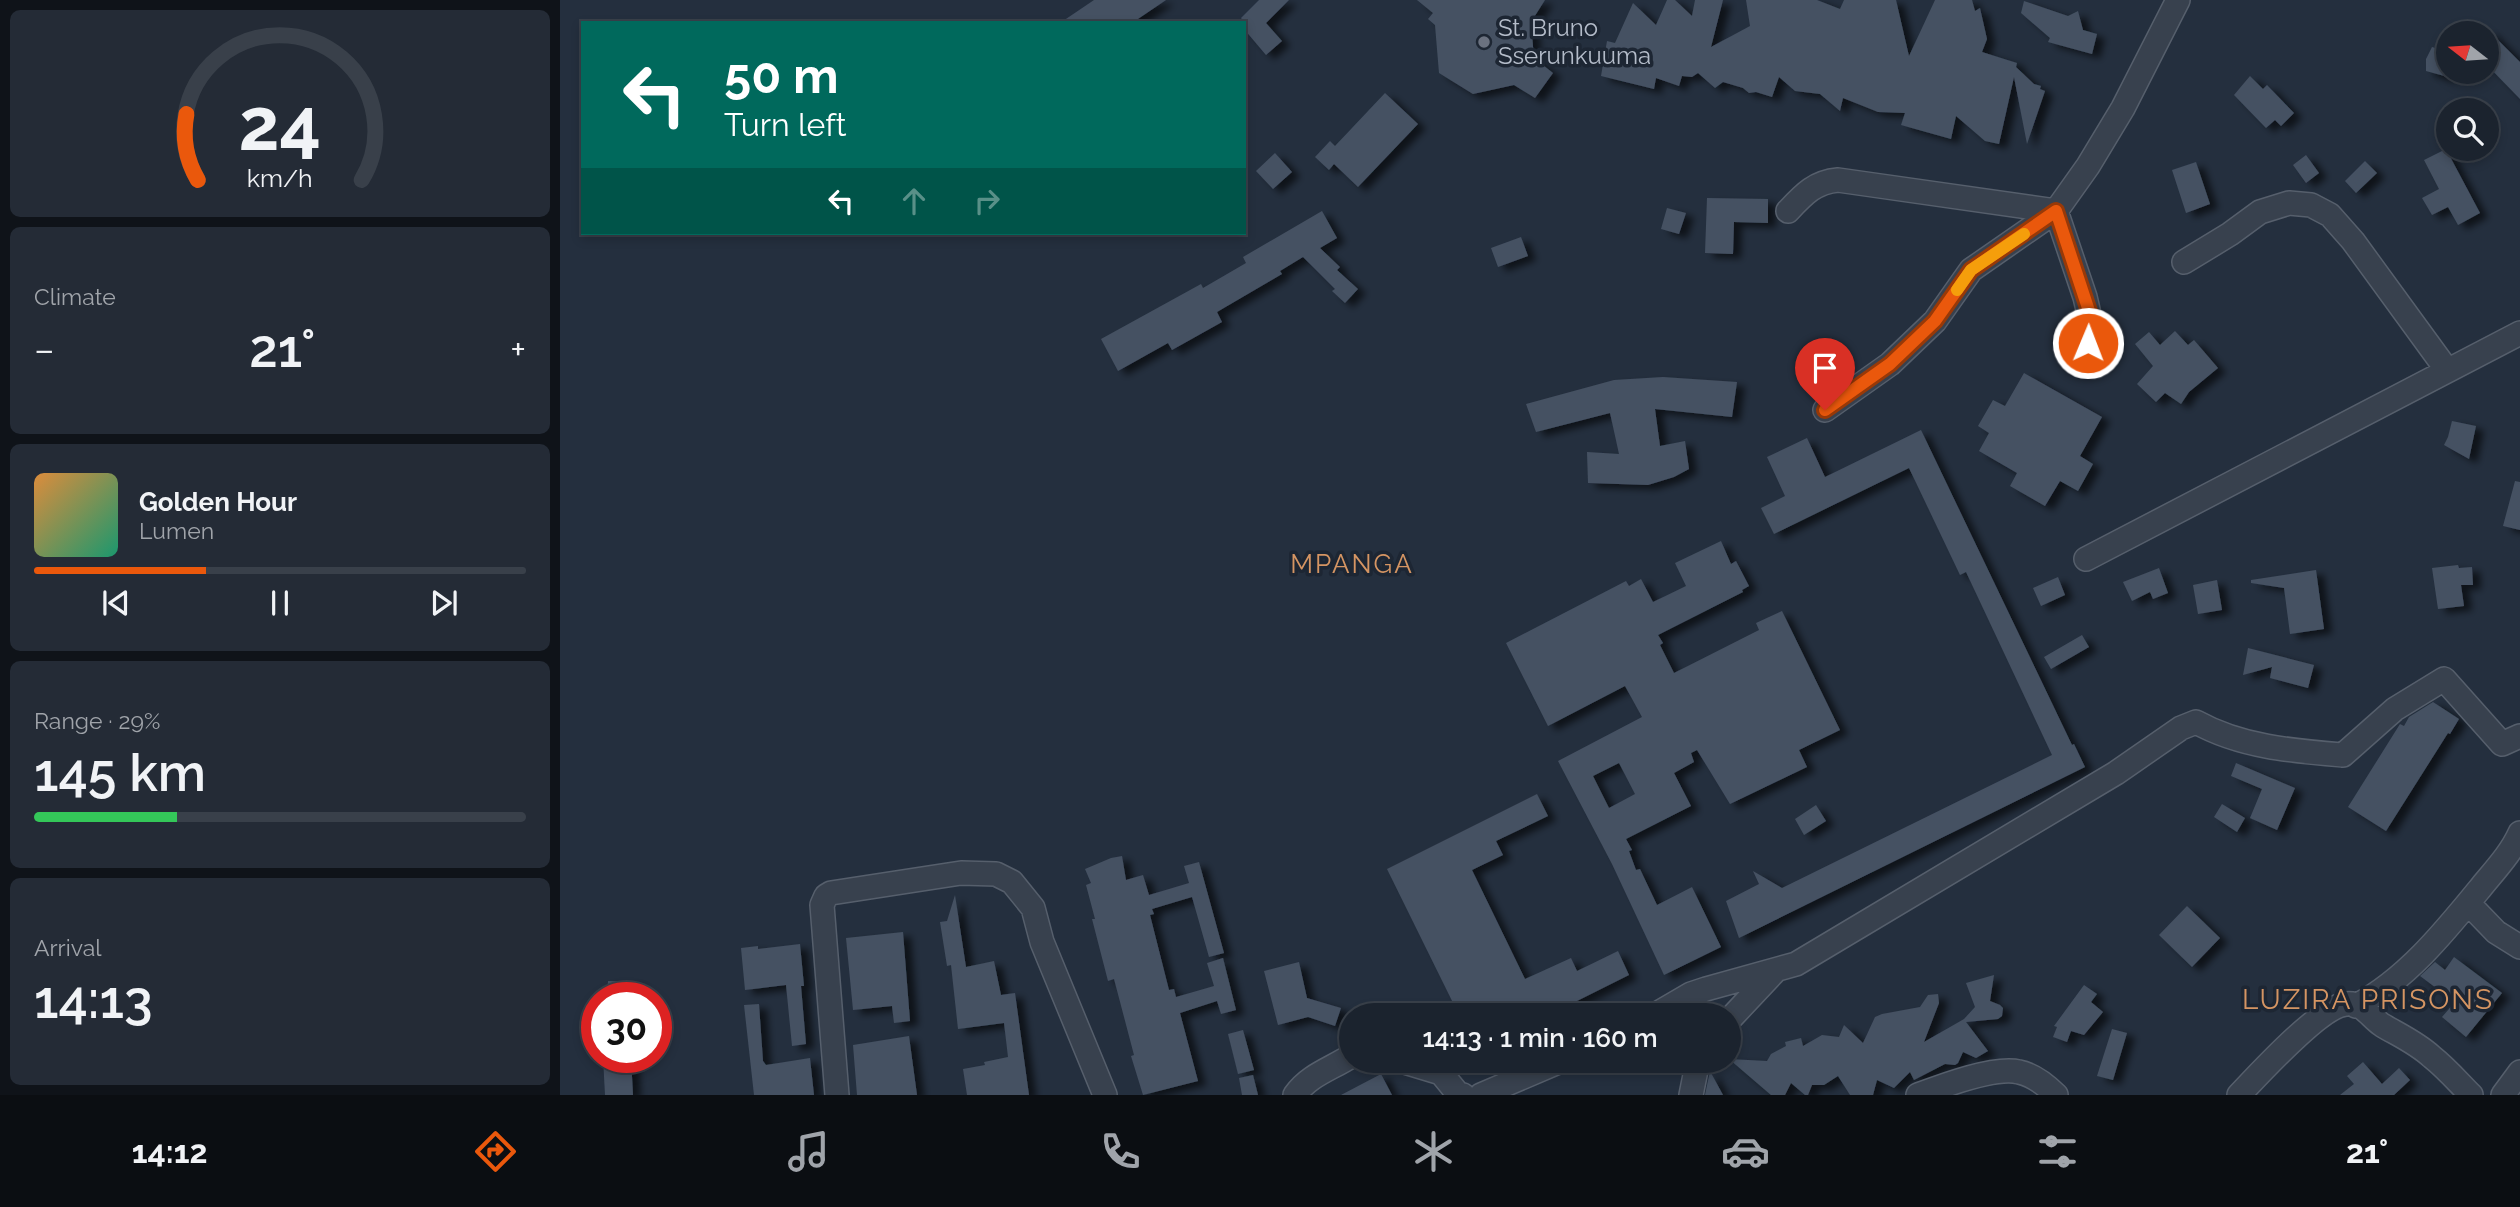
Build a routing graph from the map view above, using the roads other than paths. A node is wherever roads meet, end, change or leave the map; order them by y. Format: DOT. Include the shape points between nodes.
graph roads {
  1 [pos="2178,0"];
  2 [pos="1788,211"];
  3 [pos="2056,211"];
  4 [pos="2184,262"];
  5 [pos="2520,333"];
  6 [pos="2088,343"];
  7 [pos="2447,370"];
  8 [pos="1825,410"];
  9 [pos="2086,559"];
  10 [pos="2520,736"];
  11 [pos="2520,833"];
  12 [pos="2468,903"];
  13 [pos="2520,947"];
  14 [pos="1776,970"];
  15 [pos="2395,979"];
  16 [pos="1677,1003"];
  17 [pos="2356,1006"];
  18 [pos="1741,1007"];
  19 [pos="2380,1024"];
  20 [pos="1339,1063"];
  21 [pos="2520,1072"];
  22 [pos="1440,1073"];
  23 [pos="1533,1073"];
  24 [pos="1695,1073"];
  25 [pos="837,1095"];
  26 [pos="1105,1095"];
  27 [pos="1295,1095"];
  28 [pos="1463,1095"];
  29 [pos="1481,1095"];
  30 [pos="1691,1095"];
  31 [pos="1918,1095"];
  32 [pos="2056,1095"];
  33 [pos="2239,1095"];
  34 [pos="2471,1095"];
  35 [pos="2503,1095"];
  1 -- 3 [label="street" via="2123,108"];
  2 -- 3 [label="street" via="1809,189 1838,180"];
  3 -- 6 [label="street" via="2090,314"];
  3 -- 8 [label="street" via="1971,270 1935,321 1890,364"];
  4 -- 7 [label="street" via="2260,212 2289,203 2311,205 2330,215 2353,241"];
  5 -- 7 [label="street"];
  7 -- 9 [label="street"];
  10 -- 14 [label="street" via="2502,744 2444,679 2395,709 2343,755 2253,743 2196,722 1903,902 1796,964"];
  11 -- 12 [label="street"];
  12 -- 13 [label="street" via="2496,932"];
  12 -- 15 [label="street"];
  14 -- 16 [label="street" via="1706,989"];
  14 -- 18 [label="street"];
  15 -- 17 [label="street"];
  15 -- 19 [label="street"];
  17 -- 19 [label="street"];
  17 -- 33 [label="street" via="2345,1004 2328,1012 2280,1051"];
  19 -- 34 [label="street" via="2432,1056"];
  20 -- 27 [label="street" via="1313,1076"];
  21 -- 35 [label="street"];
  22 -- 28 [label="street"];
  23 -- 29 [label="street"];
  24 -- 30 [label="street"];
  25 -- 26 [label="street" via="824,900 831,893 961,873 996,874 1012,882 1032,908"];
  31 -- 32 [label="street" via="2004,1071 2040,1081"];
}
